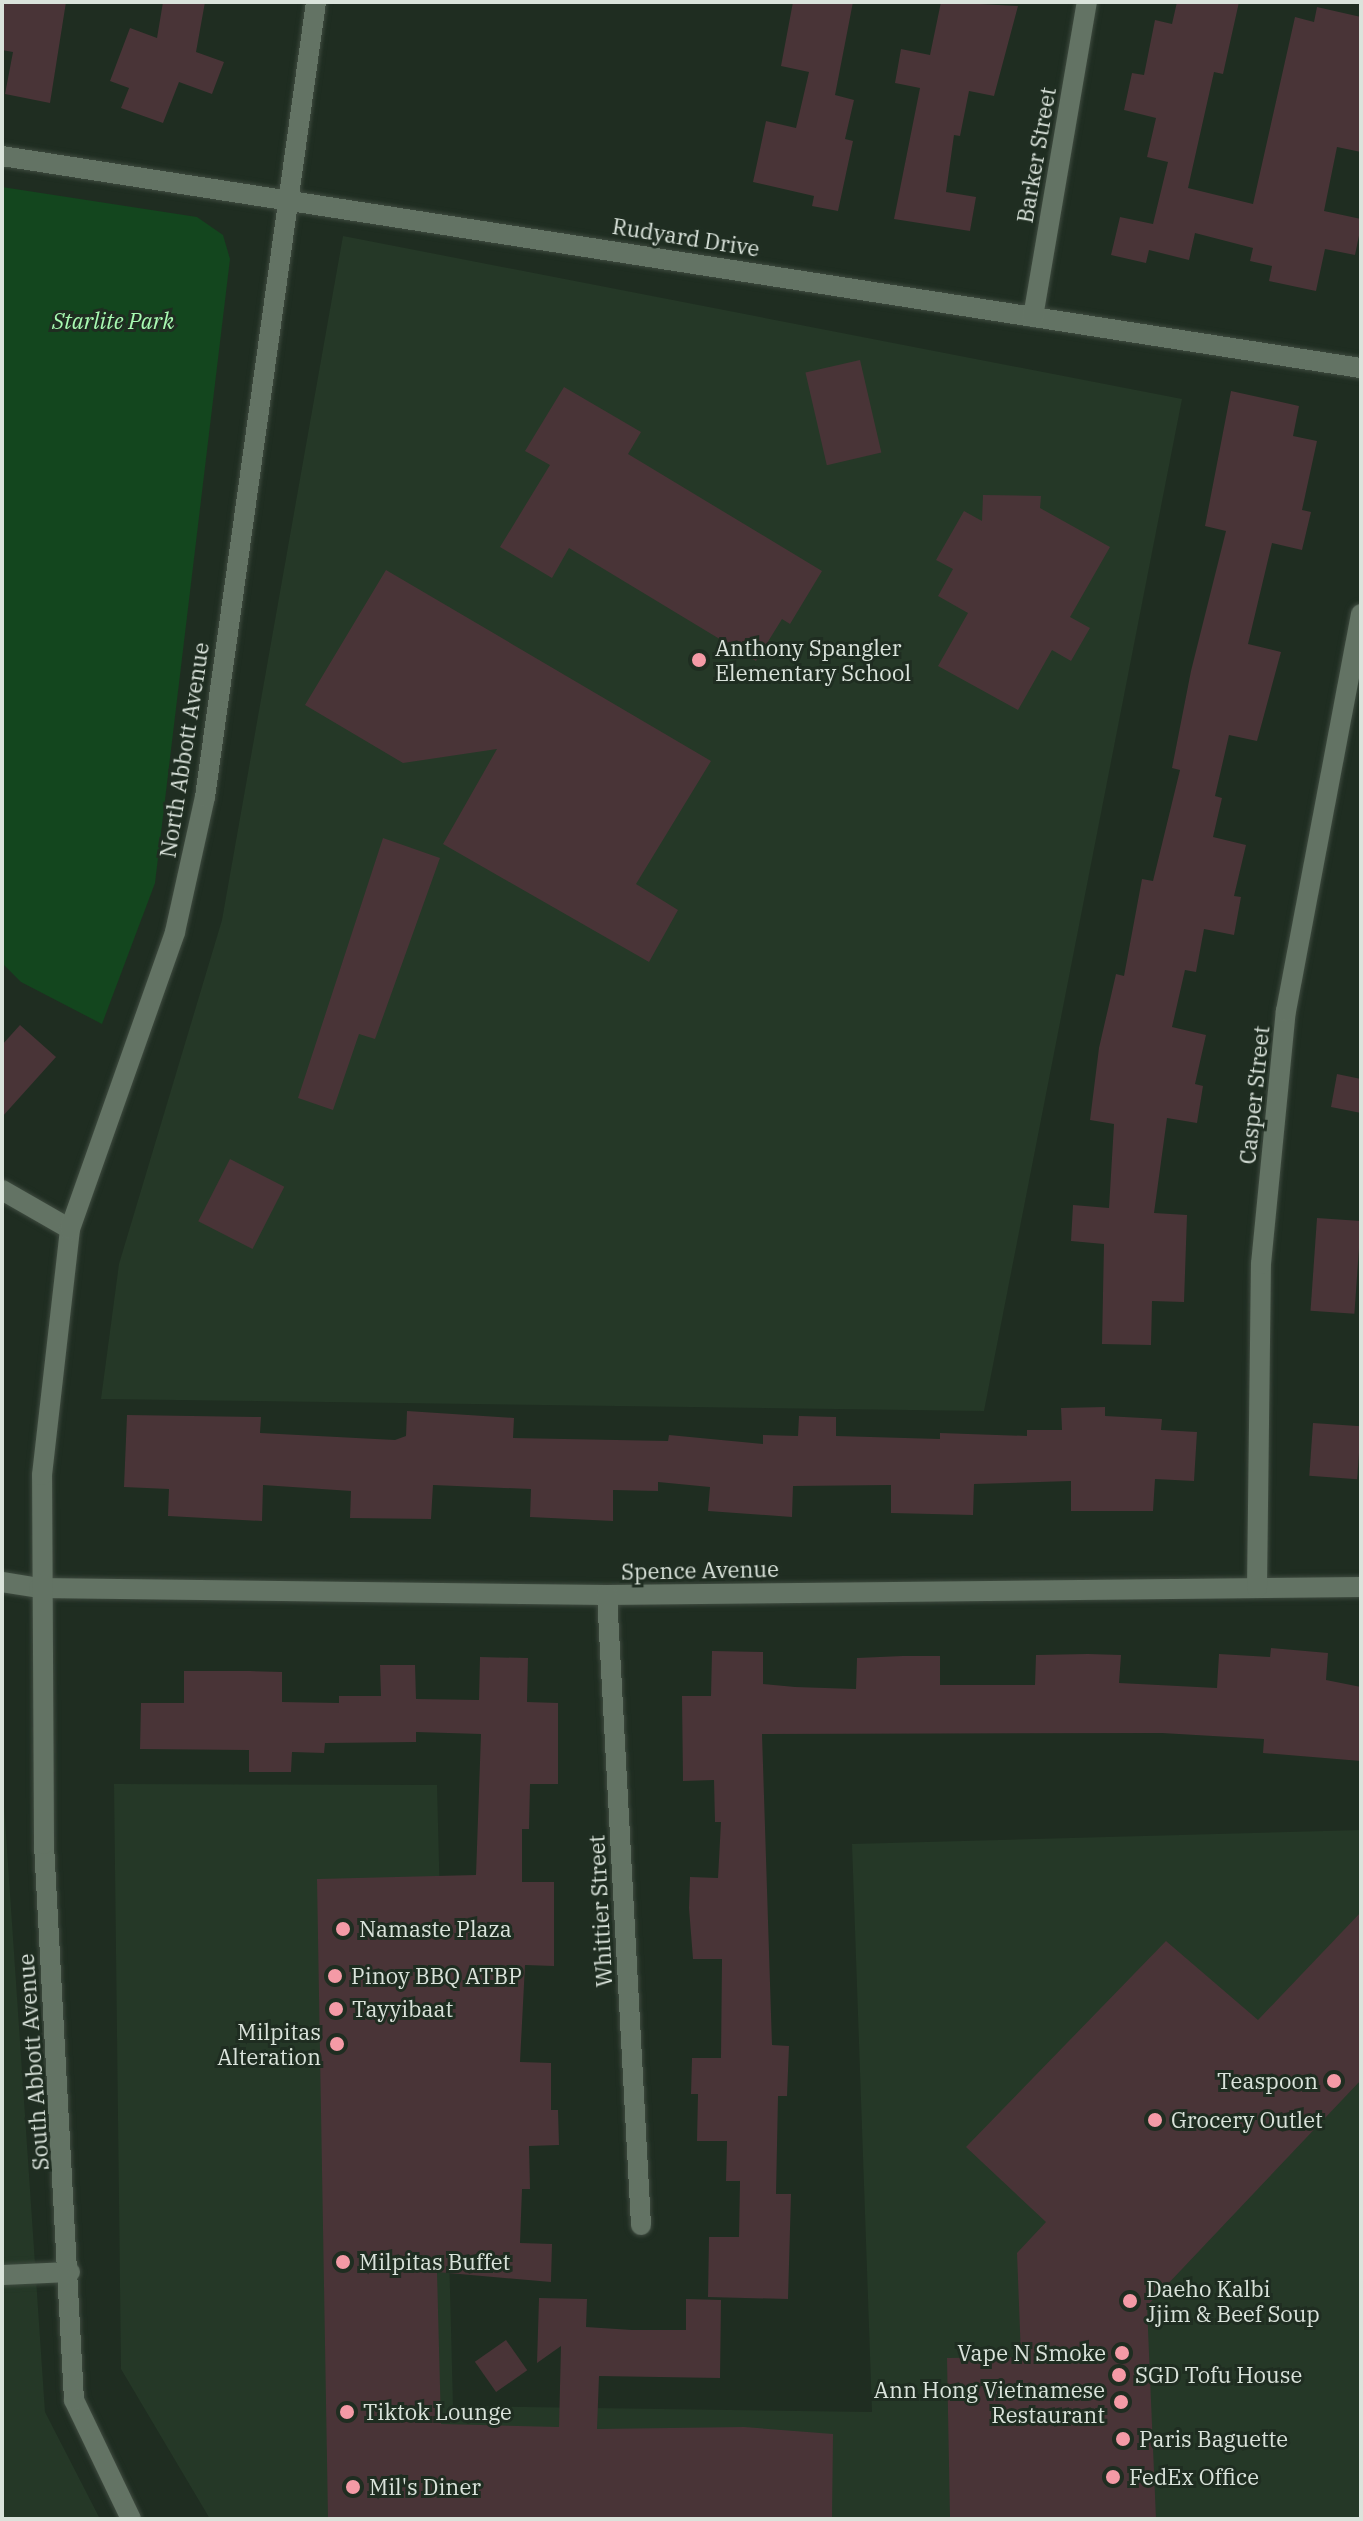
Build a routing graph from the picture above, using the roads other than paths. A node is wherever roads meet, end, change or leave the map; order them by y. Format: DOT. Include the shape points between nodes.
graph roads {
  1 [pos="316,2"];
  2 [pos="1087,2"];
  3 [pos="2,156"];
  4 [pos="285,200"];
  5 [pos="1033,317"];
  6 [pos="1361,368"];
  7 [pos="1361,614"];
  8 [pos="2,1190"];
  9 [pos="70,1229"];
  10 [pos="2,1582"];
  11 [pos="1361,1587"];
  12 [pos="39,1588"];
  13 [pos="1257,1588"];
  14 [pos="607,1595"];
  15 [pos="641,2225"];
  16 [pos="70,2272"];
  17 [pos="2,2275"];
  18 [pos="131,2519"];
  1 -- 4 [label="street, North Abbott Avenue"];
  2 -- 5 [label="street, Barker Street"];
  3 -- 4 [label="street, Rudyard Drive"];
  4 -- 5 [label="street, Rudyard Drive"];
  4 -- 9 [label="street, North Abbott Avenue" via="205,797 175,932"];
  5 -- 6 [label="street, Rudyard Drive"];
  7 -- 13 [label="street, Casper Street" via="1286,1011 1261,1264"];
  8 -- 9 [label="street"];
  9 -- 12 [label="street, North Abbott Avenue" via="42,1475"];
  10 -- 12 [label="street, Spence Avenue"];
  11 -- 13 [label="street, Spence Avenue"];
  12 -- 14 [label="street, Spence Avenue"];
  12 -- 16 [label="street, South Abbott Avenue" via="44,1844"];
  13 -- 14 [label="street, Spence Avenue"];
  14 -- 15 [label="street, Whittier Street"];
  16 -- 17 [label="street"];
  16 -- 18 [label="street, South Abbott Avenue" via="74,2400"];
}
